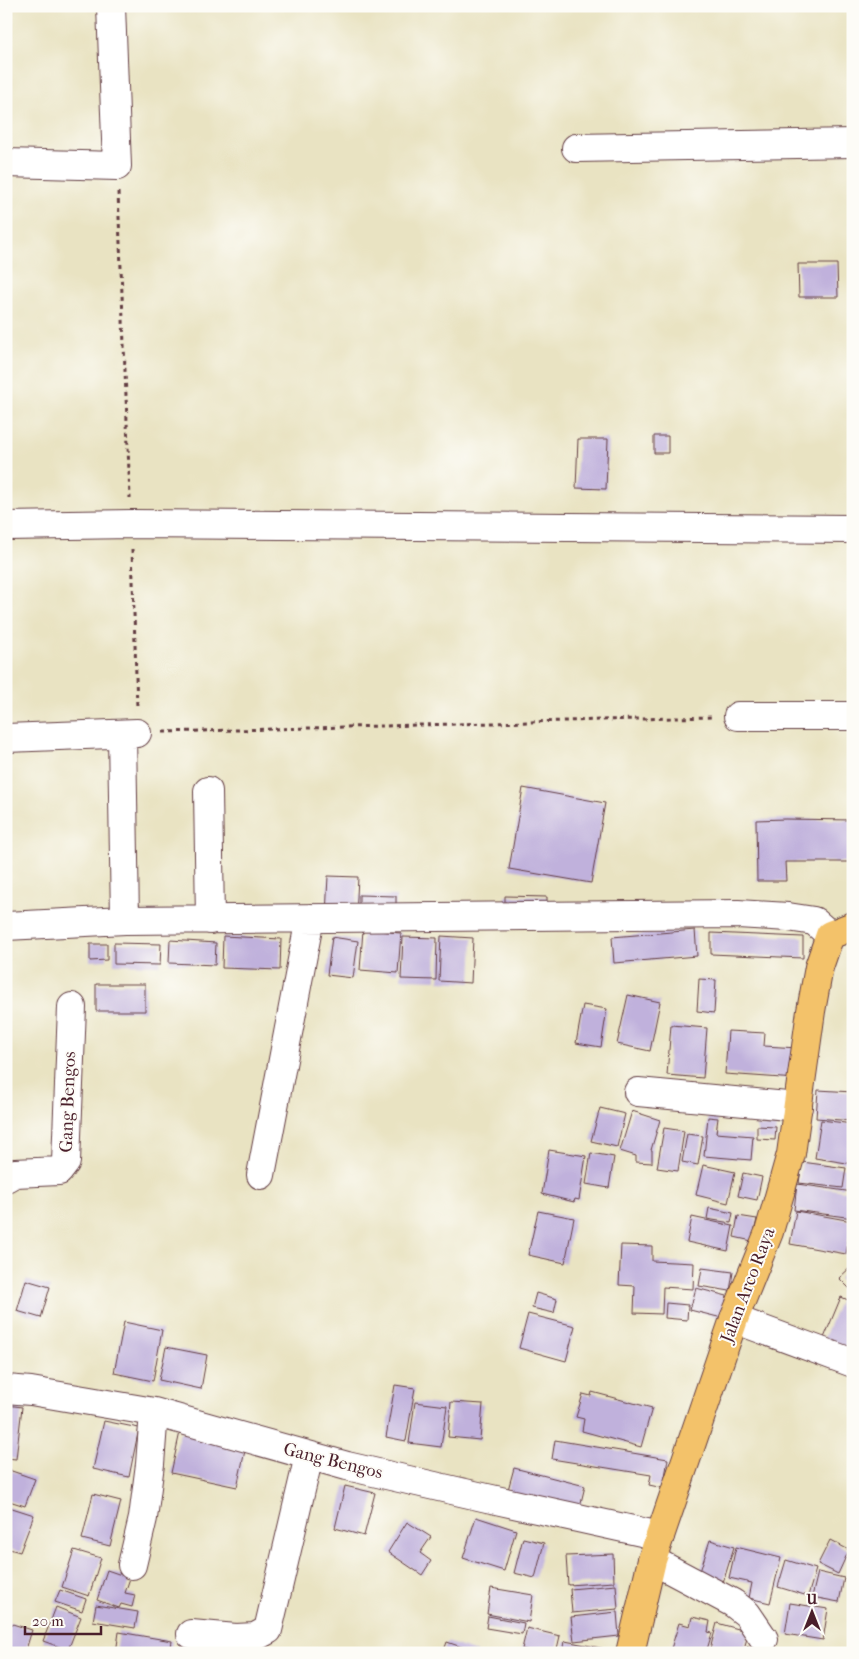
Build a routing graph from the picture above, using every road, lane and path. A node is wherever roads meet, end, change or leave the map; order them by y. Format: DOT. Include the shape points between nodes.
graph roads {
  1 [pos="111,6"];
  2 [pos="853,143"];
  3 [pos="576,148"];
  4 [pos="6,163"];
  5 [pos="117,166"];
  6 [pos="132,524"];
  7 [pos="6,526"];
  8 [pos="853,529"];
  9 [pos="738,716"];
  10 [pos="853,716"];
  11 [pos="130,733"];
  12 [pos="6,738"];
  13 [pos="208,791"];
  14 [pos="310,918"];
  15 [pos="125,920"];
  16 [pos="210,920"];
  17 [pos="6,926"];
  18 [pos="841,931"];
  19 [pos="72,1007"];
  20 [pos="638,1092"];
  21 [pos="798,1107"];
  22 [pos="261,1175"];
  23 [pos="6,1178"];
  24 [pos="734,1319"];
  25 [pos="853,1363"];
  26 [pos="6,1389"];
  27 [pos="154,1412"];
  28 [pos="309,1456"];
  29 [pos="656,1548"];
  30 [pos="132,1565"];
  31 [pos="191,1634"];
  32 [pos="764,1639"];
  33 [pos="630,1653"];
  1 -- 5 [label="street"];
  2 -- 3 [label="street"];
  4 -- 5 [label="street"];
  5 -- 6 [label="path"];
  6 -- 7 [label="street"];
  6 -- 8 [label="street"];
  6 -- 11 [label="path"];
  9 -- 10 [label="street"];
  9 -- 11 [label="path"];
  11 -- 12 [label="street"];
  11 -- 15 [label="street"];
  13 -- 16 [label="street"];
  14 -- 16 [label="street"];
  14 -- 18 [label="street" via="738,914 814,921"];
  14 -- 22 [label="street"];
  15 -- 16 [label="street"];
  15 -- 17 [label="street"];
  18 -- 21 [label="main road, Jalan Arco Raya" via="819,967"];
  19 -- 23 [label="street, Gang Bengos" via="66,1162 58,1171 15,1173"];
  20 -- 21 [label="street"];
  21 -- 24 [label="main road, Jalan Arco Raya" via="791,1154 769,1232"];
  24 -- 25 [label="street"];
  24 -- 29 [label="main road, Jalan Arco Raya"];
  26 -- 27 [label="street, Gang Bengos" via="31,1390"];
  27 -- 28 [label="street, Gang Bengos"];
  27 -- 30 [label="street" via="143,1518"];
  28 -- 29 [label="street, Gang Bengos" via="487,1498"];
  28 -- 31 [label="street" via="268,1630 255,1637 236,1638"];
  29 -- 32 [label="street, Gang Bengos" via="747,1614"];
  29 -- 33 [label="main road, Jalan Arco Raya"];
}
